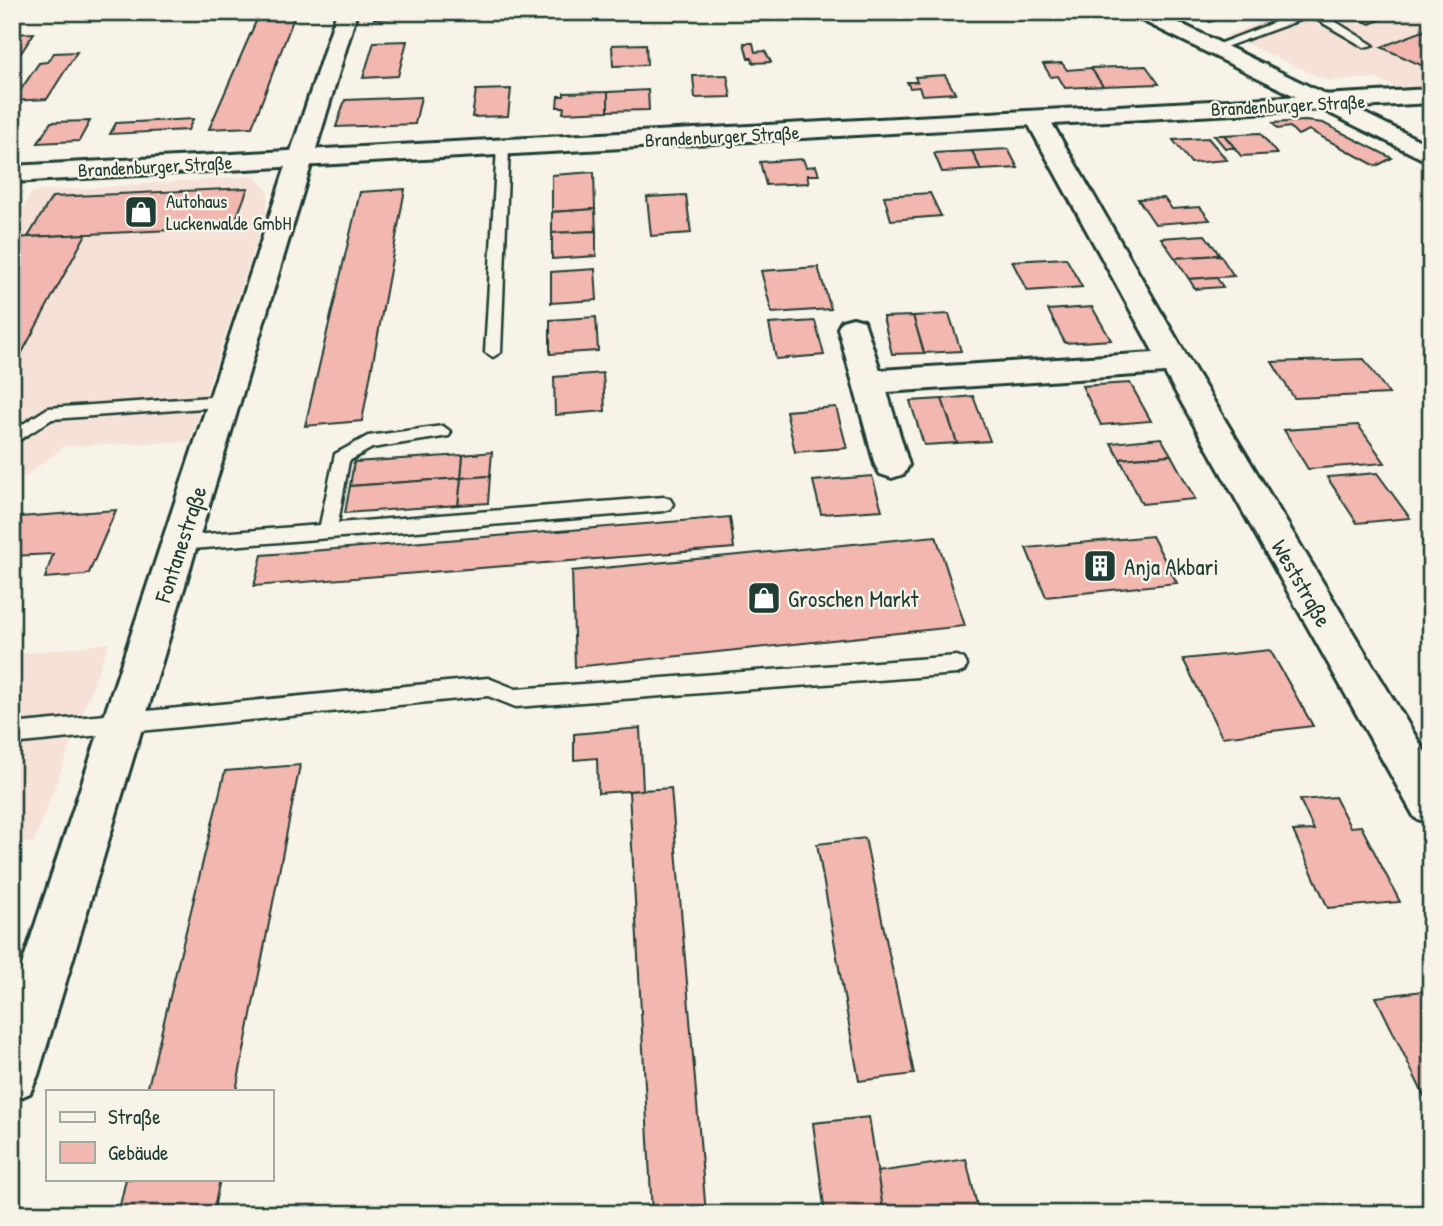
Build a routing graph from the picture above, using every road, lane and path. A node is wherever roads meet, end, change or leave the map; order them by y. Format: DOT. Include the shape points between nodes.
graph roads {
  1 [pos="347,12"];
  2 [pos="1140,12"];
  3 [pos="1312,12"];
  4 [pos="1368,45"];
  5 [pos="1213,48"];
  6 [pos="1431,96"];
  7 [pos="1320,103"];
  8 [pos="1038,120"];
  9 [pos="503,147"];
  10 [pos="1431,156"];
  11 [pos="303,158"];
  12 [pos="12,174"];
  13 [pos="853,328"];
  14 [pos="494,352"];
  15 [pos="1174,362"];
  16 [pos="868,382"];
  17 [pos="225,402"];
  18 [pos="443,432"];
  19 [pos="12,439"];
  20 [pos="892,465"];
  21 [pos="664,504"];
  22 [pos="327,531"];
  23 [pos="180,543"];
  24 [pos="957,665"];
  25 [pos="123,723"];
  26 [pos="12,734"];
  27 [pos="1431,803"];
  28 [pos="12,1075"];
  1 -- 11 [label="street, Fontanestraße"];
  2 -- 5 [label="street"];
  3 -- 4 [label="lane"];
  3 -- 5 [label="lane"];
  5 -- 7 [label="street"];
  6 -- 7 [label="street, Brandenburger Straße"];
  7 -- 8 [label="street, Brandenburger Straße"];
  7 -- 10 [label="street"];
  8 -- 9 [label="street, Brandenburger Straße"];
  8 -- 15 [label="street, Weststraße"];
  9 -- 11 [label="street, Brandenburger Straße"];
  9 -- 14 [label="lane"];
  11 -- 12 [label="street, Brandenburger Straße"];
  11 -- 17 [label="street, Fontanestraße"];
  13 -- 16 [label="street"];
  15 -- 16 [label="street"];
  15 -- 27 [label="street, Weststraße"];
  16 -- 20 [label="street"];
  17 -- 19 [label="lane" via="48,414"];
  17 -- 23 [label="street, Fontanestraße"];
  18 -- 22 [label="lane" via="368,442 341,458"];
  21 -- 22 [label="lane"];
  22 -- 23 [label="lane"];
  23 -- 25 [label="street, Fontanestraße"];
  24 -- 25 [label="lane" via="516,698 488,687"];
  25 -- 26 [label="lane"];
  25 -- 28 [label="street, Fontanestraße"];
}
